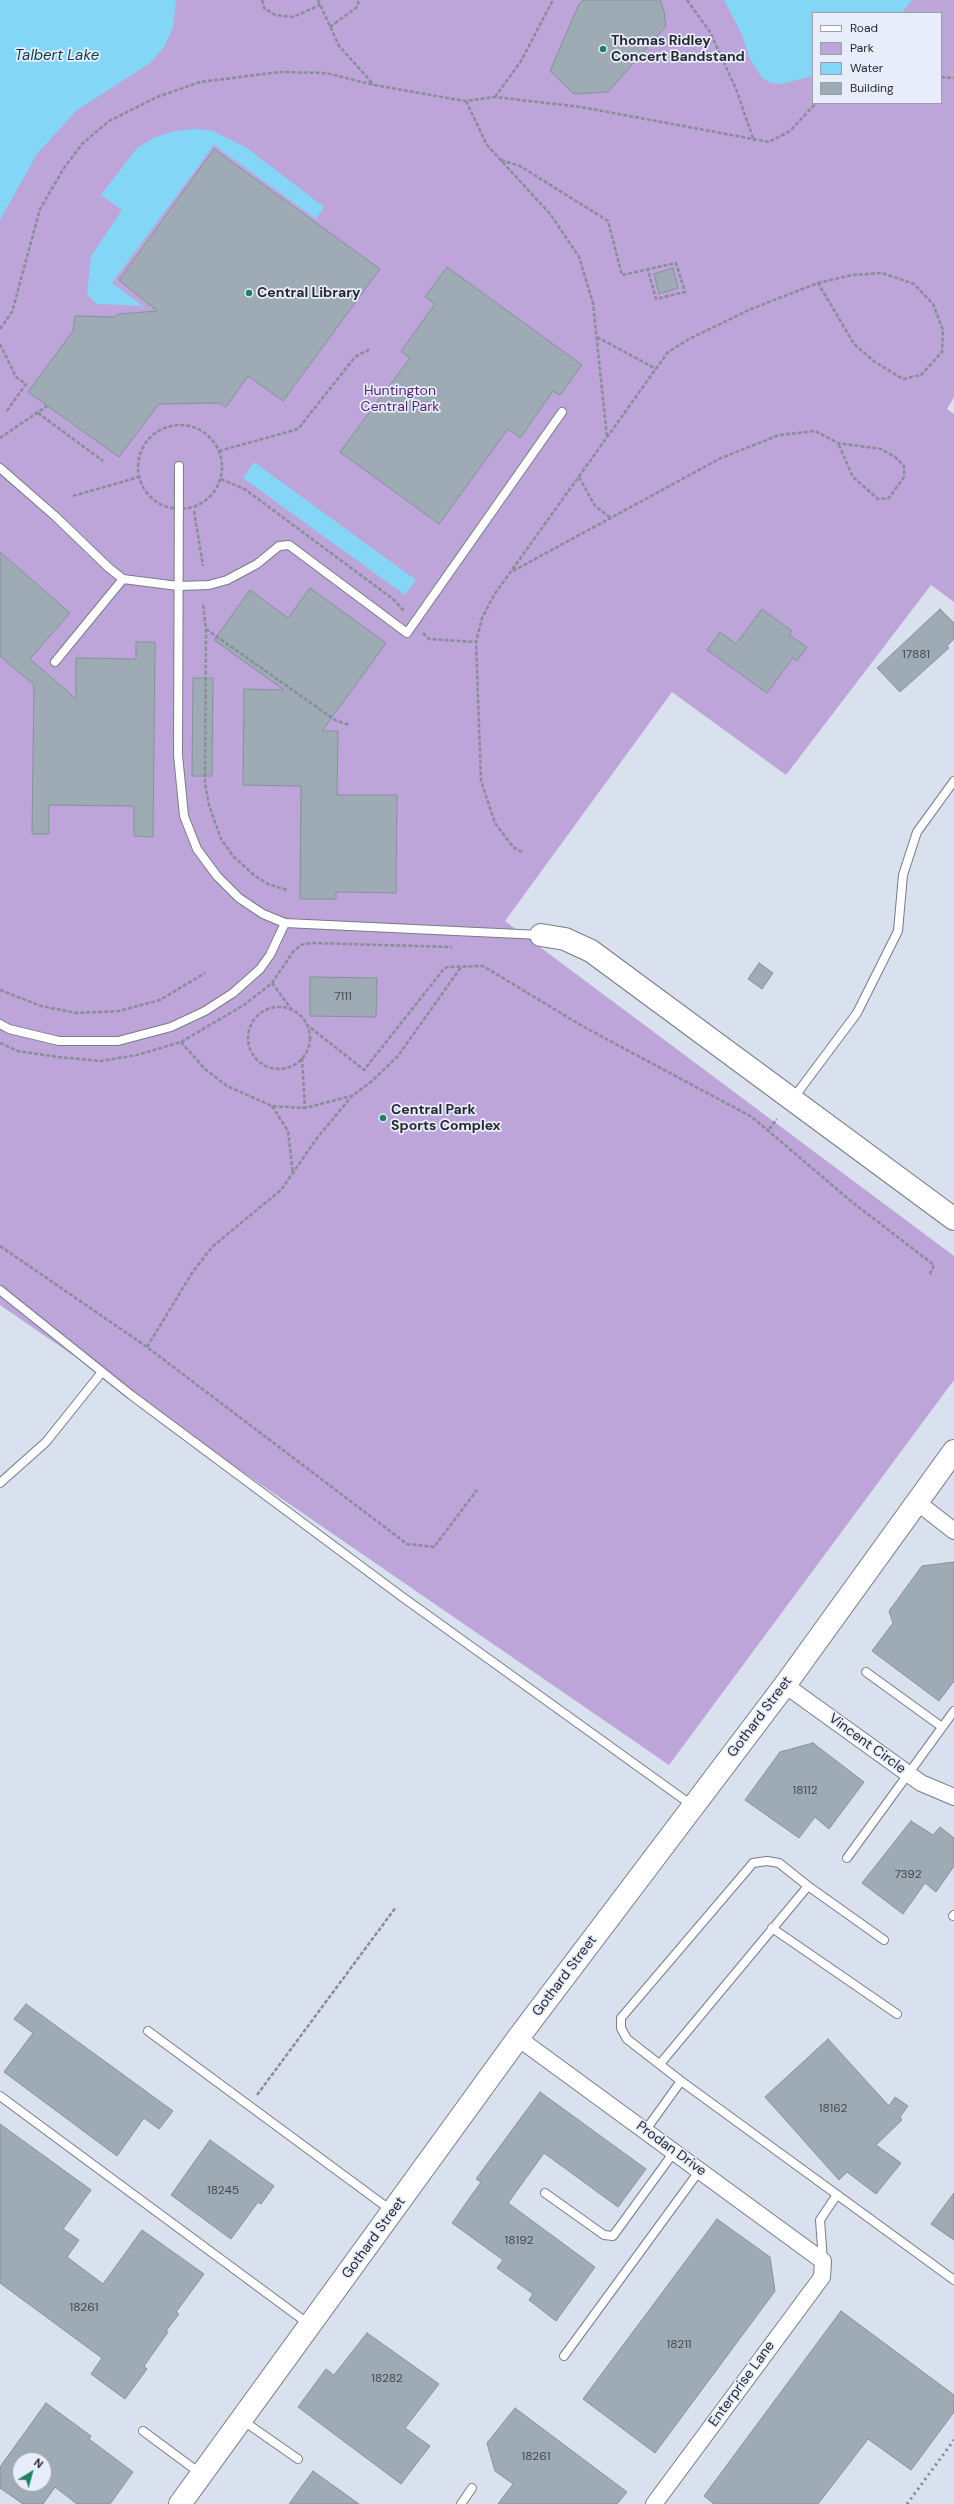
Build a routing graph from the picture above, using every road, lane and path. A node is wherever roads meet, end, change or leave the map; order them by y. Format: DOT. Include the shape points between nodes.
graph roads {
  1 [pos="262,0"];
  2 [pos="318,0"];
  3 [pos="359,0"];
  4 [pos="553,0"];
  5 [pos="687,0"];
  6 [pos="320,5"];
  7 [pos="330,27"];
  8 [pos="942,77"];
  9 [pos="954,78"];
  10 [pos="374,85"];
  11 [pos="495,97"];
  12 [pos="466,101"];
  13 [pos="815,104"];
  14 [pos="754,141"];
  15 [pos="501,160"];
  16 [pos="648,270"];
  17 [pos="818,282"];
  18 [pos="0,329"];
  19 [pos="597,337"];
  20 [pos="0,344"];
  21 [pos="370,349"];
  22 [pos="656,369"];
  23 [pos="47,406"];
  24 [pos="6,412"];
  25 [pos="562,412"];
  26 [pos="38,413"];
  27 [pos="607,437"];
  28 [pos="0,438"];
  29 [pos="838,442"];
  30 [pos="220,451"];
  31 [pos="103,460"];
  32 [pos="179,466"];
  33 [pos="0,468"];
  34 [pos="579,477"];
  35 [pos="139,478"];
  36 [pos="221,479"];
  37 [pos="73,496"];
  38 [pos="194,508"];
  39 [pos="611,518"];
  40 [pos="203,566"];
  41 [pos="510,572"];
  42 [pos="123,579"];
  43 [pos="178,586"];
  44 [pos="203,604"];
  45 [pos="414,623"];
  46 [pos="206,629"];
  47 [pos="476,642"];
  48 [pos="55,662"];
  49 [pos="349,725"];
  50 [pos="954,781"];
  51 [pos="522,852"];
  52 [pos="287,890"];
  53 [pos="284,924"];
  54 [pos="542,935"];
  55 [pos="461,967"];
  56 [pos="205,973"];
  57 [pos="272,983"];
  58 [pos="0,990"];
  59 [pos="292,1010"];
  60 [pos="0,1024"];
  61 [pos="306,1024"];
  62 [pos="181,1042"];
  63 [pos="302,1058"];
  64 [pos="352,1096"];
  65 [pos="792,1100"];
  66 [pos="272,1106"];
  67 [pos="305,1108"];
  68 [pos="777,1119"];
  69 [pos="769,1129"];
  70 [pos="293,1174"];
  71 [pos="954,1219"];
  72 [pos="0,1246"];
  73 [pos="929,1276"];
  74 [pos="0,1290"];
  75 [pos="147,1347"];
  76 [pos="102,1372"];
  77 [pos="954,1452"];
  78 [pos="0,1483"];
  79 [pos="477,1490"];
  80 [pos="917,1502"];
  81 [pos="954,1530"];
  82 [pos="866,1672"];
  83 [pos="785,1685"];
  84 [pos="954,1711"];
  85 [pos="942,1728"];
  86 [pos="908,1774"];
  87 [pos="954,1797"];
  88 [pos="693,1806"];
  89 [pos="847,1858"];
  90 [pos="808,1886"];
  91 [pos="396,1907"];
  92 [pos="772,1928"];
  93 [pos="884,1940"];
  94 [pos="897,2014"];
  95 [pos="148,2031"];
  96 [pos="518,2038"];
  97 [pos="660,2064"];
  98 [pos="681,2081"];
  99 [pos="0,2096"];
  100 [pos="249,2106"];
  101 [pos="645,2131"];
  102 [pos="674,2152"];
  103 [pos="700,2170"];
  104 [pos="544,2193"];
  105 [pos="836,2196"];
  106 [pos="393,2212"];
  107 [pos="823,2260"];
  108 [pos="954,2280"];
  109 [pos="310,2325"];
  110 [pos="564,2356"];
  111 [pos="242,2420"];
  112 [pos="143,2431"];
  113 [pos="298,2459"];
  114 [pos="202,2475"];
  115 [pos="472,2488"];
  116 [pos="180,2504"];
  117 [pos="460,2504"];
  118 [pos="654,2504"];
  1 -- 6 [label="path" via="264,8 275,15 292,17"];
  2 -- 6 [label="path"];
  3 -- 7 [label="path" via="357,7"];
  4 -- 11 [label="path" via="521,61"];
  5 -- 14 [label="path" via="710,32 736,89"];
  6 -- 7 [label="path"];
  7 -- 10 [label="path" via="339,46"];
  8 -- 9 [label="path"];
  10 -- 12 [label="path"];
  10 -- 18 [label="path" via="326,72 280,72 240,76 200,82 171,92 109,121 82,144 64,168 40,209 12,312"];
  11 -- 12 [label="path"];
  11 -- 14 [label="path" via="581,106"];
  12 -- 15 [label="path" via="487,145"];
  13 -- 14 [label="path" via="790,131 769,142"];
  15 -- 16 [label="path" via="520,166 608,221 622,275"];
  15 -- 19 [label="path" via="551,215 579,257 594,303"];
  16 -- 16 [label="path" via="676,263 685,292 656,300"];
  17 -- 17 [label="path" via="852,275 882,273 914,284 933,304 944,330 942,352 921,375 903,379 875,362 854,344"];
  17 -- 22 [label="path" via="750,309 689,339 668,352"];
  19 -- 22 [label="path"];
  19 -- 27 [label="path"];
  20 -- 24 [label="path" via="16,377 26,384"];
  21 -- 30 [label="path" via="355,357 298,429"];
  22 -- 27 [label="path"];
  23 -- 26 [label="path"];
  25 -- 45 [label="lane"];
  26 -- 28 [label="path"];
  26 -- 31 [label="path"];
  27 -- 34 [label="path"];
  29 -- 29 [label="path" via="881,449 904,466 904,477 889,498 878,498 857,481"];
  29 -- 39 [label="path" via="815,431 779,435 721,458"];
  32 -- 43 [label="lane"];
  33 -- 42 [label="lane"];
  34 -- 39 [label="path" via="595,506"];
  34 -- 41 [label="path"];
  35 -- 37 [label="path"];
  36 -- 45 [label="path" via="246,490 393,599"];
  38 -- 40 [label="path"];
  39 -- 41 [label="path"];
  41 -- 47 [label="path" via="482,618"];
  42 -- 43 [label="lane"];
  42 -- 48 [label="lane"];
  43 -- 45 [label="lane" via="203,585 227,580 257,564 279,546 289,545 406,633"];
  43 -- 53 [label="lane" via="178,755 184,816 198,849 217,876 239,898"];
  44 -- 46 [label="path"];
  45 -- 47 [label="path" via="429,639"];
  46 -- 49 [label="path" via="334,720"];
  46 -- 52 [label="path" via="205,784 211,811 221,839 234,857 254,876"];
  47 -- 51 [label="path" via="481,781 495,823 513,847"];
  50 -- 65 [label="lane" via="917,832 903,875 898,931 857,1013"];
  53 -- 54 [label="lane"];
  53 -- 60 [label="lane" via="270,955 238,988 205,1011 170,1027 118,1041 60,1041 9,1029"];
  54 -- 65 [label="street" via="565,939 591,951"];
  55 -- 61 [label="path" via="443,970 364,1070"];
  55 -- 64 [label="path" via="398,1056"];
  55 -- 69 [label="path" via="483,966 584,1027 752,1117"];
  56 -- 58 [label="path" via="160,1000 119,1011 77,1013 41,1006"];
  57 -- 59 [label="path"];
  59 -- 61 [label="path"];
  59 -- 63 [label="path" via="272,1008 258,1016 250,1029 250,1048 259,1062 275,1069 290,1067"];
  61 -- 63 [label="path" via="310,1043"];
  62 -- 66 [label="path" via="205,1069 227,1086"];
  63 -- 67 [label="path"];
  64 -- 67 [label="path"];
  64 -- 70 [label="path" via="317,1138"];
  65 -- 71 [label="street"];
  66 -- 67 [label="path"];
  66 -- 70 [label="path" via="288,1131"];
  68 -- 69 [label="path"];
  69 -- 73 [label="path" via="852,1202 934,1265"];
  70 -- 75 [label="path" via="281,1190 212,1247 192,1273"];
  72 -- 75 [label="path"];
  74 -- 76 [label="lane"];
  75 -- 79 [label="path" via="407,1544 434,1547"];
  76 -- 78 [label="lane" via="46,1442"];
  76 -- 88 [label="lane" via="401,1596"];
  77 -- 80 [label="street, Gothard Street"];
  80 -- 81 [label="street"];
  80 -- 83 [label="street, Gothard Street"];
  82 -- 85 [label="lane"];
  83 -- 86 [label="street, Vincent Circle"];
  83 -- 88 [label="street, Gothard Street"];
  84 -- 85 [label="lane"];
  85 -- 86 [label="lane"];
  86 -- 87 [label="street, Vincent Circle" via="921,1783"];
  86 -- 89 [label="lane"];
  88 -- 96 [label="street, Gothard Street"];
  90 -- 92 [label="lane"];
  90 -- 93 [label="lane"];
  90 -- 97 [label="lane" via="779,1863 753,1863 621,2018 620,2028 627,2039"];
  91 -- 100 [label="path"];
  92 -- 94 [label="lane"];
  92 -- 97 [label="lane"];
  95 -- 100 [label="lane"];
  96 -- 101 [label="street, Prodan Drive"];
  96 -- 106 [label="street, Gothard Street"];
  97 -- 98 [label="lane"];
  98 -- 101 [label="lane"];
  98 -- 105 [label="lane"];
  99 -- 109 [label="lane"];
  100 -- 106 [label="lane"];
  101 -- 102 [label="street, Prodan Drive"];
  102 -- 103 [label="street, Prodan Drive"];
  102 -- 104 [label="lane" via="613,2236 604,2236"];
  103 -- 107 [label="street, Prodan Drive"];
  103 -- 110 [label="lane"];
  105 -- 107 [label="lane" via="820,2220"];
  105 -- 108 [label="lane"];
  106 -- 109 [label="street, Gothard Street"];
  107 -- 118 [label="street, Enterprise Lane" via="822,2277"];
  109 -- 111 [label="street, Gothard Street"];
  111 -- 113 [label="lane"];
  111 -- 114 [label="street, Gothard Street"];
  112 -- 114 [label="lane"];
  114 -- 116 [label="street, Gothard Street"];
  115 -- 117 [label="lane"];
}
